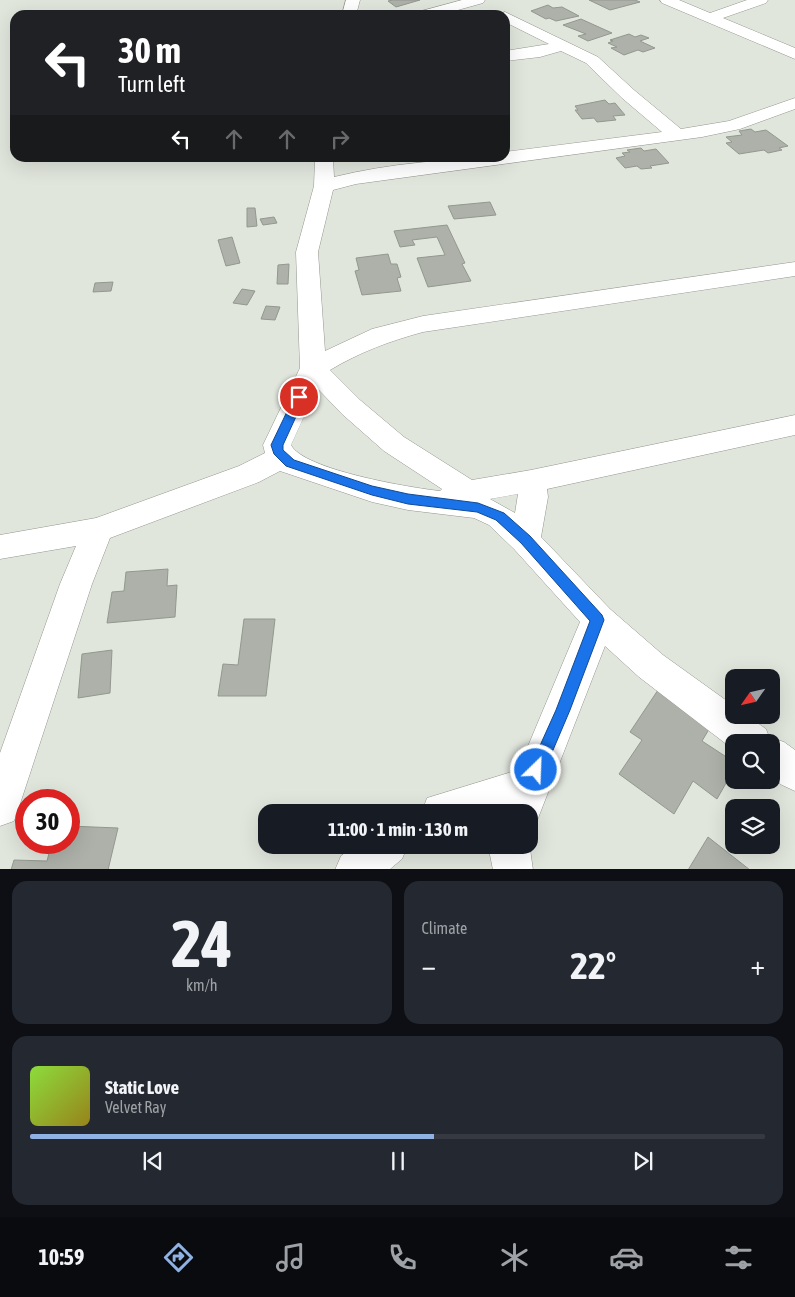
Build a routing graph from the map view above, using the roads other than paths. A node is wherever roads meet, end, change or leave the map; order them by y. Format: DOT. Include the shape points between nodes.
graph roads {
  1 [pos="666,0"];
  2 [pos="761,0"];
  3 [pos="472,2"];
  4 [pos="442,10"];
  5 [pos="490,10"];
  6 [pos="709,18"];
  7 [pos="510,19"];
  8 [pos="564,45"];
  9 [pos="795,54"];
  10 [pos="510,55"];
  11 [pos="795,103"];
  12 [pos="676,134"];
  13 [pos="510,157"];
  14 [pos="324,162"];
  15 [pos="472,162"];
  16 [pos="324,186"];
  17 [pos="795,269"];
  18 [pos="313,368"];
  19 [pos="795,425"];
  20 [pos="282,457"];
  21 [pos="531,481"];
  22 [pos="468,492"];
  23 [pos="434,502"];
  24 [pos="98,530"];
  25 [pos="526,540"];
  26 [pos="0,547"];
  27 [pos="598,620"];
  28 [pos="742,734"];
  29 [pos="780,761"];
  30 [pos="795,772"];
  31 [pos="525,799"];
  32 [pos="493,804"];
  33 [pos="0,807"];
  34 [pos="376,854"];
  35 [pos="510,854"];
  36 [pos="356,869"];
  37 [pos="513,869"];
  1 -- 6 [label="street"];
  2 -- 6 [label="street"];
  3 -- 4 [label="street"];
  3 -- 5 [label="street"];
  6 -- 9 [label="street"];
  7 -- 8 [label="street"];
  8 -- 10 [label="street"];
  8 -- 12 [label="street" via="597,64"];
  11 -- 12 [label="street" via="734,125"];
  12 -- 13 [label="street"];
  14 -- 16 [label="street"];
  15 -- 16 [label="street" via="355,178"];
  16 -- 18 [label="street" via="307,252"];
  17 -- 18 [label="street" via="423,324 381,335"];
  18 -- 20 [label="street" via="277,445"];
  18 -- 22 [label="street" via="394,444"];
  19 -- 21 [label="street"];
  20 -- 23 [label="street" via="299,467 345,483"];
  20 -- 24 [label="street" via="249,474"];
  21 -- 22 [label="street"];
  21 -- 25 [label="street" via="533,497"];
  22 -- 23 [label="street"];
  23 -- 25 [label="street" via="478,507 500,517"];
  24 -- 26 [label="street"];
  24 -- 33 [label="street" via="76,584"];
  25 -- 27 [label="street"];
  27 -- 28 [label="street" via="651,666"];
  27 -- 31 [label="street"];
  29 -- 30 [label="street"];
  31 -- 32 [label="street"];
  34 -- 36 [label="street"];
  35 -- 37 [label="street"];
}
